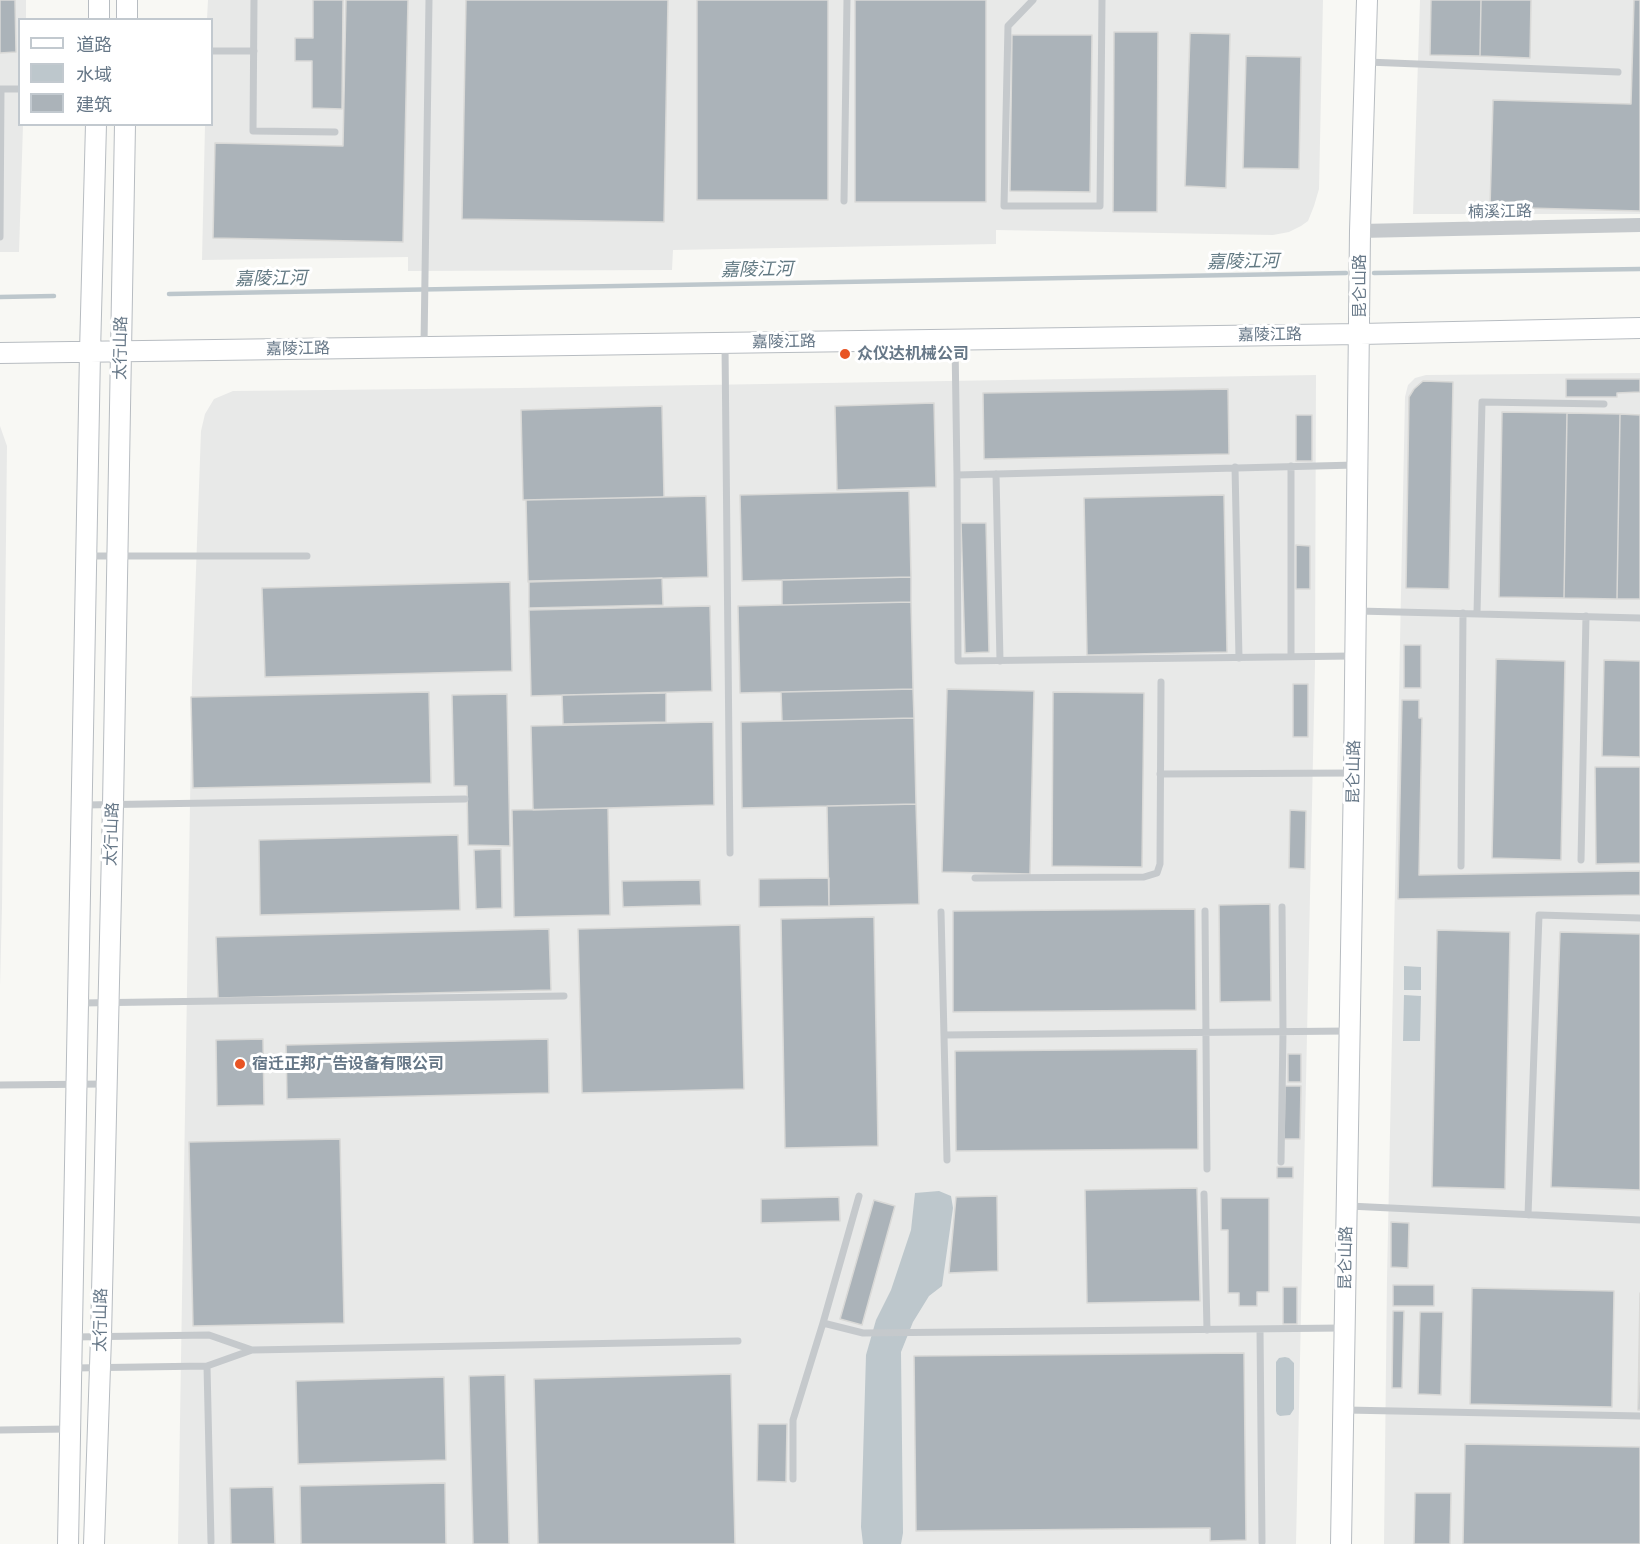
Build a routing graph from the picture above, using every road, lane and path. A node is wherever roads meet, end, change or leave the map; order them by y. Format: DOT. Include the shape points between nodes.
graph roads {
  1 [pos="99,0"];
  2 [pos="128,0"];
  3 [pos="254,0"];
  4 [pos="429,0"];
  5 [pos="847,0"];
  6 [pos="1033,0"];
  7 [pos="1102,0"];
  8 [pos="1367,0"];
  9 [pos="99,18"];
  10 [pos="127,18"];
  11 [pos="213,51"];
  12 [pos="254,51"];
  13 [pos="1365,62"];
  14 [pos="1618,72"];
  15 [pos="1,89"];
  16 [pos="18,89"];
  17 [pos="96,126"];
  18 [pos="125,126"];
  19 [pos="335,132"];
  20 [pos="844,201"];
  21 [pos="1640,225"];
  22 [pos="1360,231"];
  23 [pos="0,237"];
  24 [pos="1640,328"];
  25 [pos="1360,334"];
  26 [pos="955,340"];
  27 [pos="725,343"];
  28 [pos="424,347"];
  29 [pos="121,351"];
  30 [pos="90,352"];
  31 [pos="0,353"];
  32 [pos="1604,404"];
  33 [pos="1358,465"];
  34 [pos="1291,466"];
  35 [pos="1235,467"];
  36 [pos="996,474"];
  37 [pos="957,475"];
  38 [pos="87,556"];
  39 [pos="118,556"];
  40 [pos="307,556"];
  41 [pos="1356,611"];
  42 [pos="1463,613"];
  43 [pos="1477,613"];
  44 [pos="1586,616"];
  45 [pos="1640,618"];
  46 [pos="1356,656"];
  47 [pos="1291,657"];
  48 [pos="1239,658"];
  49 [pos="1000,661"];
  50 [pos="1161,682"];
  51 [pos="1354,773"];
  52 [pos="1160,774"];
  53 [pos="465,799"];
  54 [pos="82,805"];
  55 [pos="113,805"];
  56 [pos="730,854"];
  57 [pos="1581,860"];
  58 [pos="1461,867"];
  59 [pos="975,878"];
  60 [pos="1282,907"];
  61 [pos="1204,911"];
  62 [pos="941,912"];
  63 [pos="1640,918"];
  64 [pos="564,996"];
  65 [pos="107,1003"];
  66 [pos="78,1004"];
  67 [pos="1350,1031"];
  68 [pos="1283,1032"];
  69 [pos="1206,1033"];
  70 [pos="944,1035"];
  71 [pos="76,1084"];
  72 [pos="106,1084"];
  73 [pos="0,1085"];
  74 [pos="946,1160"];
  75 [pos="1281,1162"];
  76 [pos="1207,1168"];
  77 [pos="1204,1194"];
  78 [pos="859,1196"];
  79 [pos="1347,1206"];
  80 [pos="1528,1215"];
  81 [pos="1640,1220"];
  82 [pos="823,1323"];
  83 [pos="1345,1328"];
  84 [pos="1260,1329"];
  85 [pos="1207,1330"];
  86 [pos="72,1337"];
  87 [pos="101,1337"];
  88 [pos="738,1341"];
  89 [pos="252,1350"];
  90 [pos="207,1366"];
  91 [pos="100,1367"];
  92 [pos="71,1368"];
  93 [pos="1343,1410"];
  94 [pos="1640,1416"];
  95 [pos="70,1428"];
  96 [pos="0,1430"];
  97 [pos="793,1479"];
  98 [pos="211,1542"];
  99 [pos="1262,1542"];
  100 [pos="68,1544"];
  101 [pos="94,1544"];
  102 [pos="1341,1544"];
  1 -- 9 [label="street"];
  2 -- 10 [label="street"];
  3 -- 12 [label="lane"];
  4 -- 28 [label="lane"];
  5 -- 20 [label="lane"];
  6 -- 7 [label="lane" via="1008,26 1004,206 1100,206"];
  8 -- 13 [label="street, 昆仑山路"];
  11 -- 12 [label="lane"];
  12 -- 19 [label="lane" via="253,131"];
  13 -- 14 [label="lane"];
  13 -- 22 [label="street, 昆仑山路"];
  15 -- 16 [label="lane"];
  15 -- 23 [label="lane"];
  17 -- 30 [label="street, 太行山路"];
  18 -- 29 [label="street, 太行山路"];
  21 -- 22 [label="street, 楠溪江路"];
  22 -- 25 [label="street, 昆仑山路"];
  24 -- 25 [label="street, 嘉陵江路"];
  25 -- 26 [label="street, 嘉陵江路"];
  25 -- 33 [label="street, 昆仑山路"];
  26 -- 27 [label="street, 嘉陵江路"];
  26 -- 37 [label="lane"];
  27 -- 28 [label="street, 嘉陵江路"];
  27 -- 56 [label="lane"];
  28 -- 29 [label="street, 嘉陵江路"];
  29 -- 30 [label="street, 嘉陵江路"];
  29 -- 39 [label="street, 太行山路"];
  30 -- 31 [label="street, 嘉陵江路"];
  30 -- 38 [label="street, 太行山路"];
  32 -- 43 [label="lane" via="1482,402"];
  33 -- 34 [label="lane"];
  33 -- 41 [label="street, 昆仑山路"];
  34 -- 35 [label="lane"];
  34 -- 47 [label="lane"];
  35 -- 36 [label="lane"];
  35 -- 48 [label="lane"];
  36 -- 37 [label="lane"];
  36 -- 49 [label="lane"];
  37 -- 49 [label="lane" via="958,661"];
  38 -- 39 [label="lane"];
  38 -- 54 [label="street, 太行山路"];
  39 -- 40 [label="lane"];
  39 -- 55 [label="street, 太行山路"];
  41 -- 42 [label="lane"];
  41 -- 46 [label="street, 昆仑山路"];
  42 -- 43 [label="lane"];
  42 -- 58 [label="lane"];
  43 -- 44 [label="lane"];
  44 -- 45 [label="lane"];
  44 -- 57 [label="lane"];
  46 -- 47 [label="lane"];
  46 -- 51 [label="street, 昆仑山路"];
  47 -- 48 [label="lane"];
  48 -- 49 [label="lane"];
  50 -- 52 [label="lane"];
  51 -- 52 [label="lane"];
  51 -- 67 [label="street, 昆仑山路"];
  52 -- 59 [label="lane" via="1157,873 1144,877"];
  53 -- 55 [label="lane"];
  54 -- 55 [label="lane"];
  54 -- 66 [label="street, 太行山路"];
  55 -- 65 [label="street, 太行山路"];
  60 -- 68 [label="lane"];
  61 -- 69 [label="lane"];
  62 -- 70 [label="lane"];
  63 -- 80 [label="lane" via="1539,915"];
  64 -- 65 [label="lane"];
  65 -- 66 [label="lane"];
  65 -- 72 [label="street, 太行山路"];
  66 -- 71 [label="street, 太行山路"];
  67 -- 68 [label="lane"];
  67 -- 79 [label="street, 昆仑山路"];
  68 -- 69 [label="lane"];
  68 -- 75 [label="lane"];
  69 -- 70 [label="lane"];
  69 -- 76 [label="lane"];
  70 -- 74 [label="lane"];
  71 -- 72 [label="lane"];
  71 -- 73 [label="lane"];
  71 -- 86 [label="street, 太行山路"];
  72 -- 87 [label="street, 太行山路"];
  77 -- 85 [label="lane"];
  78 -- 82 [label="lane"];
  79 -- 80 [label="lane"];
  79 -- 83 [label="street, 昆仑山路"];
  80 -- 81 [label="lane"];
  82 -- 85 [label="lane" via="863,1333"];
  82 -- 97 [label="lane" via="793,1420"];
  83 -- 84 [label="lane"];
  83 -- 93 [label="street, 昆仑山路"];
  84 -- 85 [label="lane"];
  84 -- 99 [label="lane"];
  86 -- 87 [label="lane"];
  86 -- 92 [label="street, 太行山路"];
  87 -- 89 [label="lane" via="209,1335"];
  87 -- 91 [label="street, 太行山路"];
  88 -- 89 [label="lane"];
  89 -- 90 [label="lane"];
  90 -- 91 [label="lane"];
  90 -- 98 [label="lane"];
  91 -- 92 [label="lane"];
  91 -- 101 [label="street, 太行山路"];
  92 -- 95 [label="street, 太行山路"];
  93 -- 94 [label="lane"];
  93 -- 102 [label="street, 昆仑山路"];
  95 -- 96 [label="lane"];
  95 -- 100 [label="street, 太行山路"];
}
